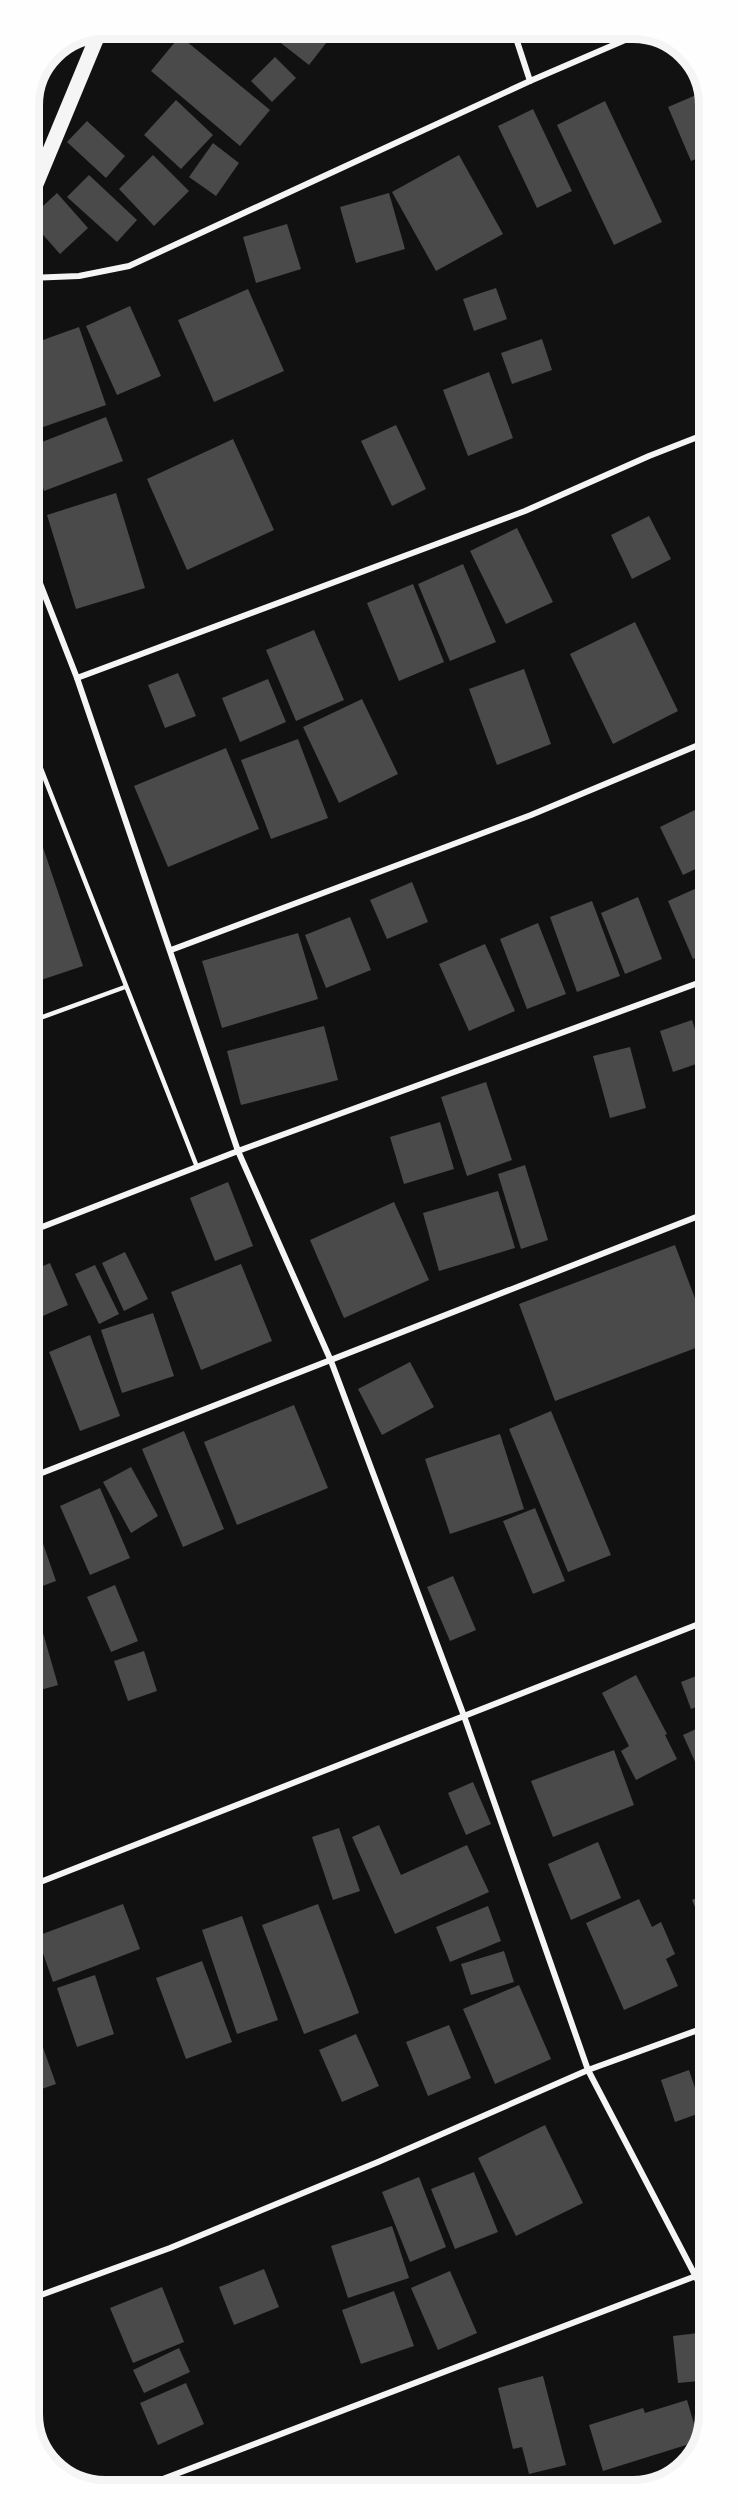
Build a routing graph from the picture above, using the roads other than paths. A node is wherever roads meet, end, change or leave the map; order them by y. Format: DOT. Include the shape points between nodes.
graph roads {
  1 [pos="516,39"];
  2 [pos="627,39"];
  3 [pos="96,40"];
  4 [pos="530,81"];
  5 [pos="39,175"];
  6 [pos="39,278"];
  7 [pos="699,437"];
  8 [pos="39,580"];
  9 [pos="78,678"];
  10 [pos="699,745"];
  11 [pos="39,764"];
  12 [pos="171,950"];
  13 [pos="699,983"];
  14 [pos="125,987"];
  15 [pos="39,1018"];
  16 [pos="238,1151"];
  17 [pos="197,1167"];
  18 [pos="699,1216"];
  19 [pos="39,1228"];
  20 [pos="331,1361"];
  21 [pos="39,1474"];
  22 [pos="699,1624"];
  23 [pos="464,1716"];
  24 [pos="39,1882"];
  25 [pos="699,2030"];
  26 [pos="588,2070"];
  27 [pos="699,2275"];
  28 [pos="696,2276"];
  29 [pos="699,2282"];
  30 [pos="39,2296"];
  31 [pos="160,2480"];
  1 -- 4 [label="street"];
  2 -- 4 [label="street"];
  3 -- 5 [label="main road"];
  4 -- 6 [label="street" via="129,266 79,276"];
  7 -- 9 [label="street" via="525,511"];
  8 -- 9 [label="street"];
  9 -- 12 [label="street"];
  10 -- 12 [label="street" via="531,814"];
  11 -- 14 [label="lane"];
  12 -- 16 [label="street"];
  13 -- 16 [label="street"];
  14 -- 15 [label="lane"];
  14 -- 17 [label="lane"];
  16 -- 17 [label="street"];
  16 -- 20 [label="street"];
  17 -- 19 [label="street"];
  18 -- 20 [label="street"];
  20 -- 21 [label="street"];
  20 -- 23 [label="street"];
  22 -- 23 [label="street"];
  23 -- 24 [label="street"];
  23 -- 26 [label="street"];
  25 -- 26 [label="street"];
  26 -- 28 [label="street"];
  26 -- 30 [label="street" via="192,2239"];
  27 -- 28 [label="street"];
  28 -- 29 [label="street"];
  28 -- 31 [label="street"];
}
